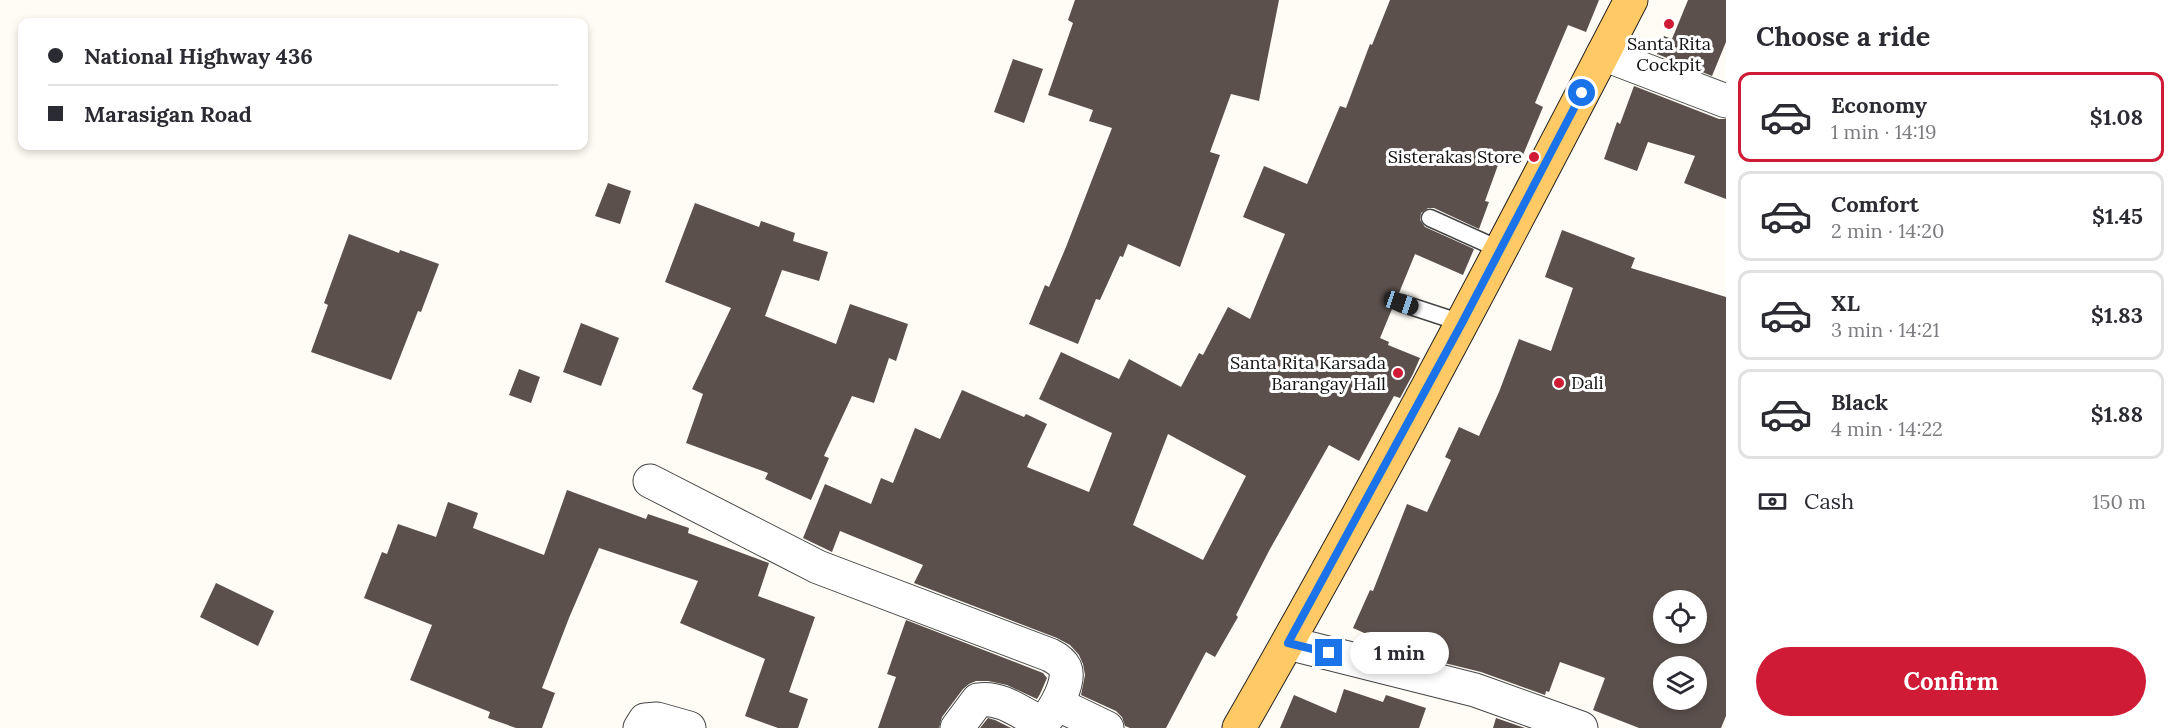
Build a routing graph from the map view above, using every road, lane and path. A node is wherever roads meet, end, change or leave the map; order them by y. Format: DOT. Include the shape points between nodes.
graph roads {
  1 [pos="1631,0"];
  2 [pos="1603,54"];
  3 [pos="1726,101"];
  4 [pos="1430,218"];
  5 [pos="1501,250"];
  6 [pos="1401,303"];
  7 [pos="1462,323"];
  8 [pos="650,481"];
  9 [pos="1288,643"];
  10 [pos="1057,704"];
  11 [pos="640,728"];
  12 [pos="689,728"];
  13 [pos="957,728"];
  14 [pos="1107,728"];
  15 [pos="1239,728"];
  16 [pos="1581,728"];
  1 -- 2 [label="main road"];
  2 -- 3 [label="street"];
  2 -- 5 [label="main road"];
  4 -- 5 [label="lane"];
  5 -- 7 [label="main road"];
  6 -- 7 [label="lane"];
  7 -- 9 [label="main road"];
  8 -- 10 [label="street" via="818,567 1050,654 1062,663 1067,677"];
  9 -- 15 [label="main road"];
  9 -- 16 [label="street" via="1475,690"];
  10 -- 13 [label="street" via="1046,720 1039,722 997,701 978,700"];
  10 -- 14 [label="street"];
  11 -- 12 [label="street" via="652,718"];
}
